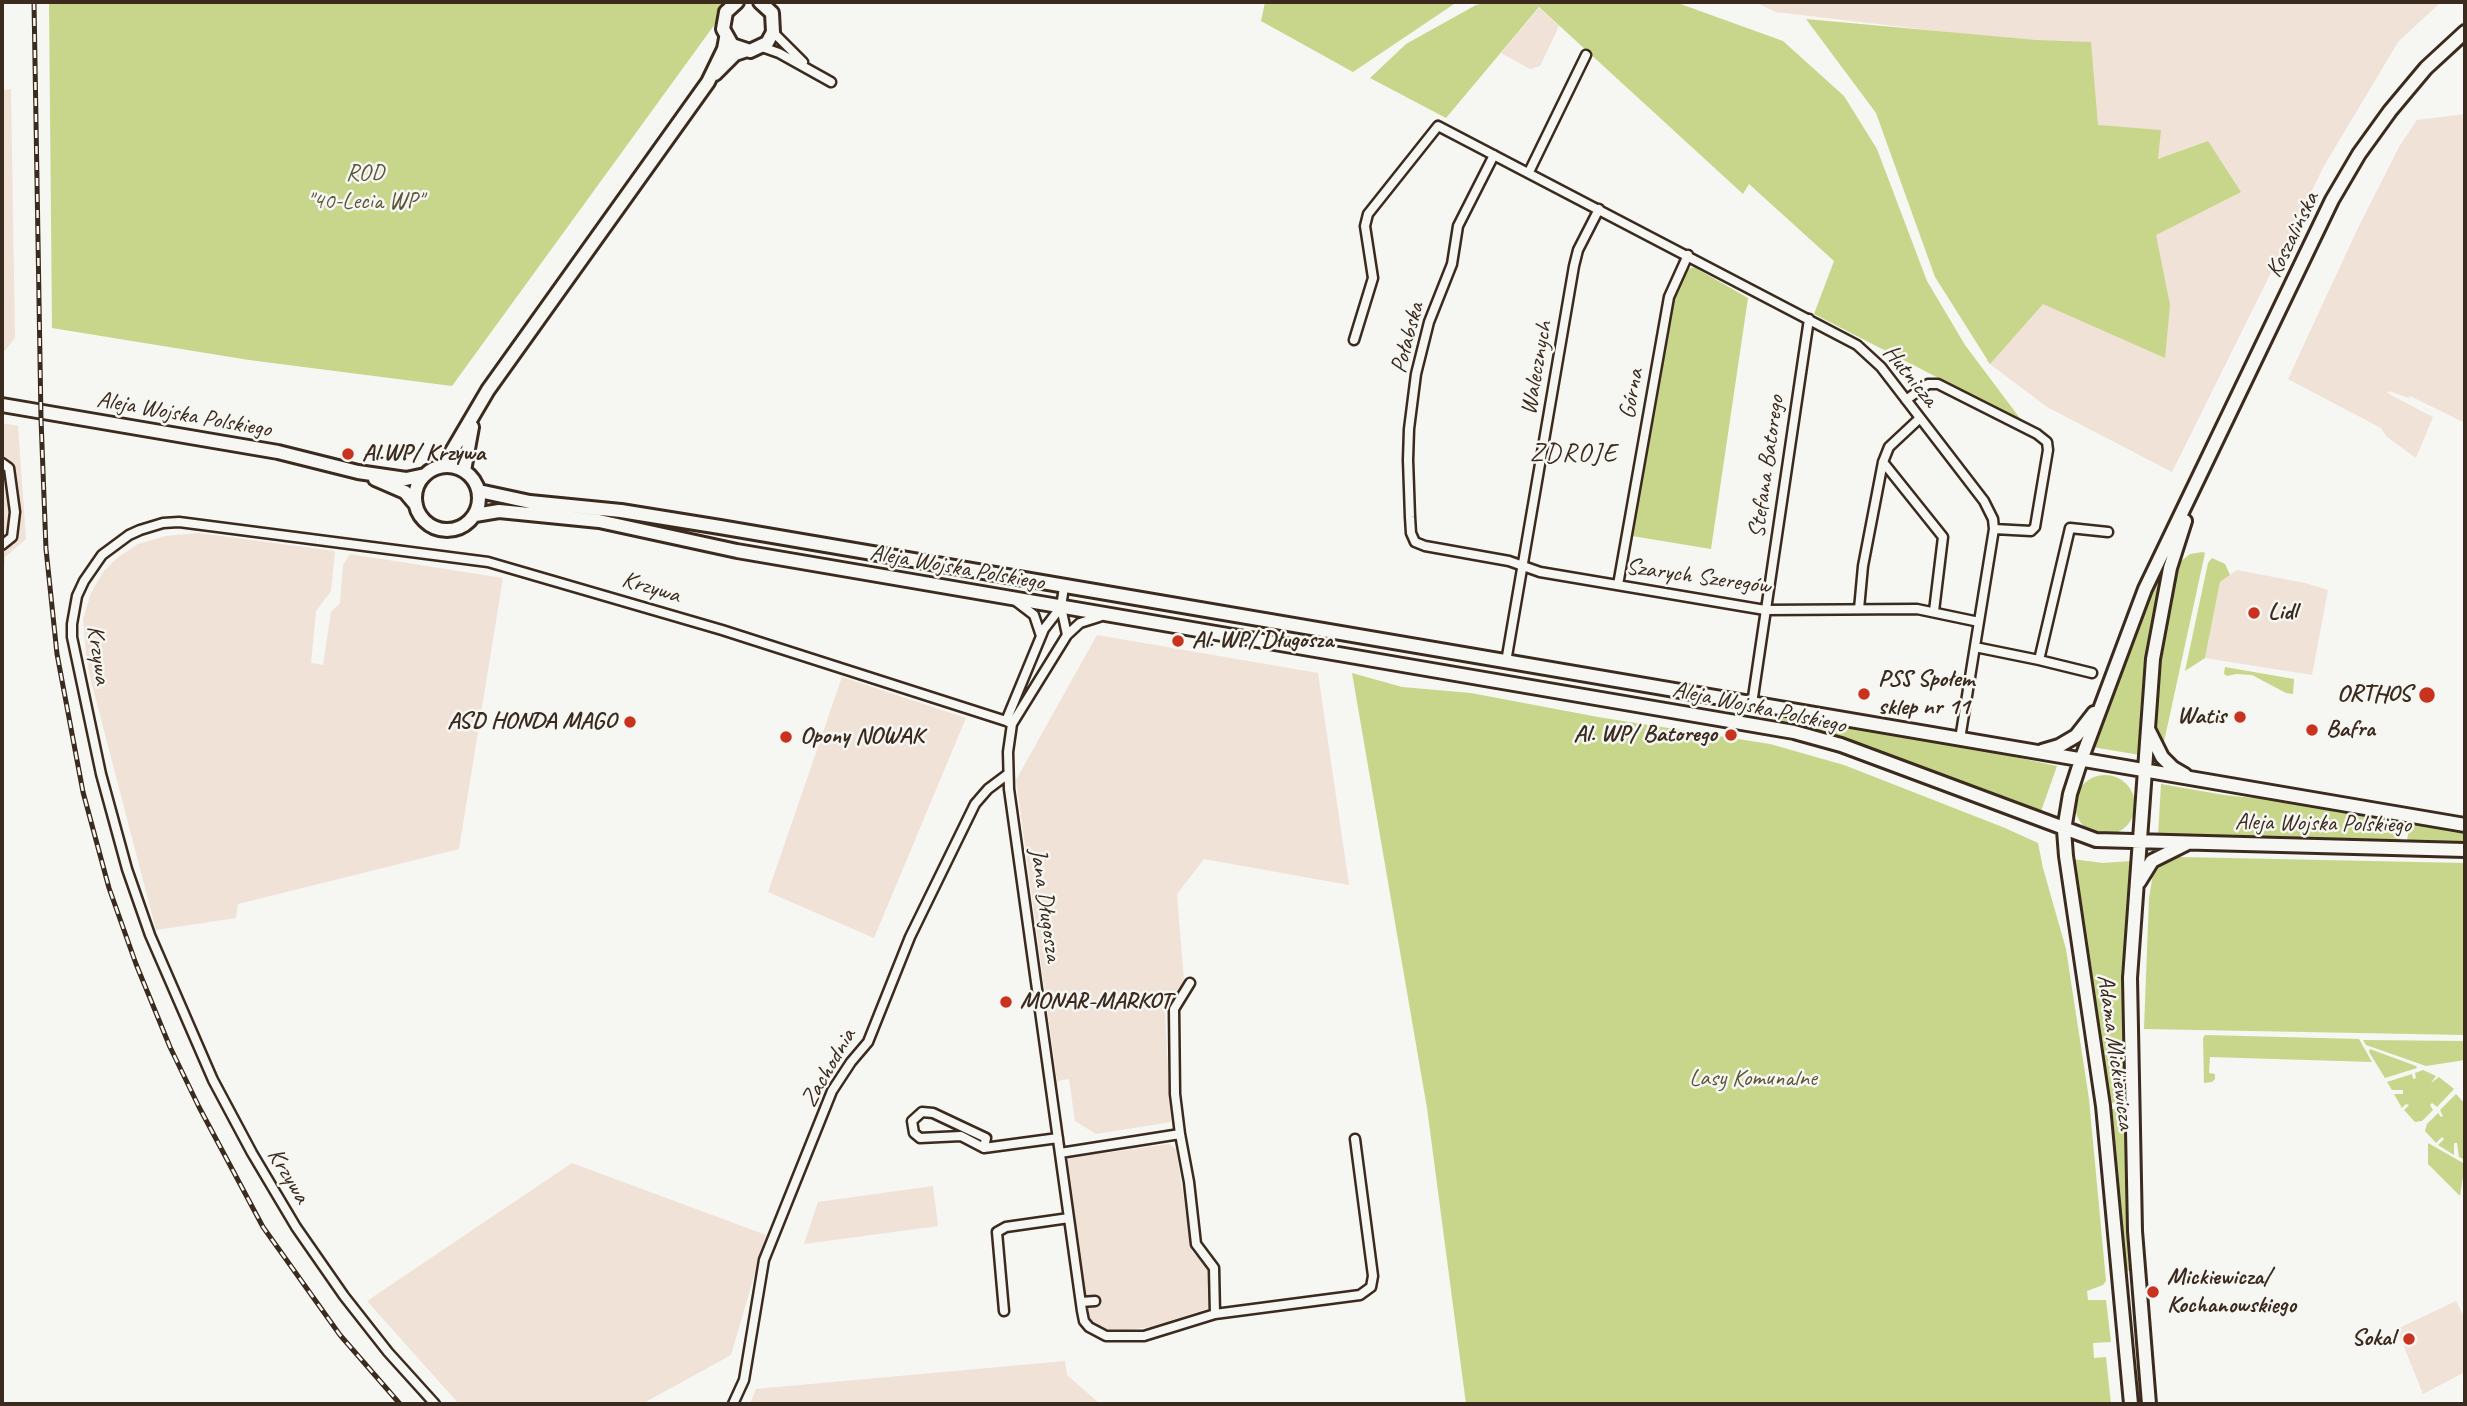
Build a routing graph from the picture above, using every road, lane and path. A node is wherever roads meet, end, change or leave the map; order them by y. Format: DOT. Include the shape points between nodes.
graph roads {
  1 [pos="737,2"];
  2 [pos="767,5"];
  3 [pos="774,32"];
  4 [pos="2465,32"];
  5 [pos="726,38"];
  6 [pos="762,47"];
  7 [pos="744,51"];
  8 [pos="1586,55"];
  9 [pos="811,69"];
  10 [pos="708,82"];
  11 [pos="831,82"];
  12 [pos="1494,155"];
  13 [pos="1529,172"];
  14 [pos="1599,209"];
  15 [pos="1688,255"];
  16 [pos="1809,319"];
  17 [pos="1354,340"];
  18 [pos="1906,400"];
  19 [pos="2,405"];
  20 [pos="475,413"];
  21 [pos="1920,418"];
  22 [pos="1883,462"];
  23 [pos="2,463"];
  24 [pos="440,467"];
  25 [pos="464,471"];
  26 [pos="358,472"];
  27 [pos="425,475"];
  28 [pos="2198,483"];
  29 [pos="479,491"];
  30 [pos="416,505"];
  31 [pos="475,515"];
  32 [pos="1994,529"];
  33 [pos="2108,532"];
  34 [pos="1415,542"];
  35 [pos="2,545"];
  36 [pos="913,561"];
  37 [pos="1523,567"];
  38 [pos="908,581"];
  39 [pos="1618,585"];
  40 [pos="1064,587"];
  41 [pos="1008,598"];
  42 [pos="1061,607"];
  43 [pos="1859,609"];
  44 [pos="1765,610"];
  45 [pos="1934,611"];
  46 [pos="1112,616"];
  47 [pos="1979,622"];
  48 [pos="1067,635"];
  49 [pos="1041,636"];
  50 [pos="1975,647"];
  51 [pos="1437,650"];
  52 [pos="2039,660"];
  53 [pos="1506,662"];
  54 [pos="1434,671"];
  55 [pos="2092,673"];
  56 [pos="2103,702"];
  57 [pos="1752,704"];
  58 [pos="1009,722"];
  59 [pos="2147,728"];
  60 [pos="1960,739"];
  61 [pos="2033,752"];
  62 [pos="2081,760"];
  63 [pos="2144,771"];
  64 [pos="1008,774"];
  65 [pos="2199,780"];
  66 [pos="2465,825"];
  67 [pos="2064,830"];
  68 [pos="2139,841"];
  69 [pos="2192,842"];
  70 [pos="2465,850"];
  71 [pos="2136,892"];
  72 [pos="1190,983"];
  73 [pos="1180,1135"];
  74 [pos="1058,1138"];
  75 [pos="1355,1139"];
  76 [pos="984,1148"];
  77 [pos="1060,1153"];
  78 [pos="1069,1218"];
  79 [pos="2137,1280"];
  80 [pos="2120,1281"];
  81 [pos="1095,1301"];
  82 [pos="1081,1302"];
  83 [pos="1004,1311"];
  84 [pos="1215,1314"];
  85 [pos="435,1404"];
  86 [pos="733,1404"];
  87 [pos="2131,1404"];
  88 [pos="2149,1404"];
  1 -- 5 [label="main road" via="723,18"];
  2 -- 3 [label="main road"];
  3 -- 6 [label="main road"];
  3 -- 9 [label="street"];
  4 -- 28 [label="main road, Koszalińska" via="2410,87 2350,170"];
  5 -- 7 [label="main road"];
  5 -- 10 [label="main road"];
  6 -- 7 [label="main road"];
  6 -- 9 [label="street"];
  7 -- 10 [label="main road" via="735,54"];
  8 -- 13 [label="street"];
  9 -- 11 [label="street"];
  10 -- 20 [label="main road"];
  12 -- 13 [label="street, Hutnicza"];
  12 -- 17 [label="street, Hutnicza" via="1438,125 1368,214 1365,226 1373,278"];
  12 -- 34 [label="street, Połabska" via="1458,226 1452,264 1429,322 1416,374 1408,460 1409,517"];
  13 -- 14 [label="street, Hutnicza"];
  14 -- 15 [label="street, Hutnicza"];
  14 -- 37 [label="street, Walecznych" via="1574,266"];
  15 -- 16 [label="street, Hutnicza"];
  15 -- 39 [label="street, Górna" via="1669,297"];
  16 -- 18 [label="street, Hutnicza" via="1869,354"];
  16 -- 44 [label="street, Stefana Batorego"];
  18 -- 21 [label="street, Hutnicza"];
  18 -- 32 [label="street" via="1928,384 1938,384 2047,442 2035,527 2031,531"];
  19 -- 26 [label="main road, Aleja Wojska Polskiego" via="265,450"];
  20 -- 24 [label="main road"];
  20 -- 25 [label="main road"];
  21 -- 22 [label="street" via="1889,447"];
  21 -- 32 [label="street, Hutnicza" via="1983,500"];
  22 -- 43 [label="street"];
  22 -- 45 [label="street" via="1943,537"];
  23 -- 35 [label="street" via="9,468 15,512 12,537"];
  24 -- 25 [label="main road"];
  24 -- 27 [label="main road"];
  25 -- 29 [label="main road"];
  26 -- 27 [label="main road, Aleja Wojska Polskiego" via="406,479"];
  26 -- 30 [label="main road, Aleja Wojska Polskiego" via="405,492"];
  27 -- 30 [label="main road" via="418,486"];
  28 -- 56 [label="main road, Koszalińska" via="2146,589"];
  28 -- 59 [label="main road, Koszalińska" via="2165,589"];
  29 -- 31 [label="main road"];
  29 -- 36 [label="main road, Aleja Wojska Polskiego"];
  30 -- 31 [label="main road" via="425,521 442,530 461,527"];
  31 -- 38 [label="main road, Aleja Wojska Polskiego" via="499,511 599,521 699,544"];
  32 -- 47 [label="street"];
  33 -- 52 [label="street" via="2070,528"];
  34 -- 37 [label="street, Szarych Szeregów"];
  36 -- 38 [label="main road"];
  36 -- 40 [label="main road, Aleja Wojska Polskiego"];
  37 -- 39 [label="street, Szarych Szeregów"];
  37 -- 53 [label="street, Walecznych"];
  38 -- 41 [label="main road, Aleja Wojska Polskiego"];
  39 -- 44 [label="street, Szarych Szeregów"];
  40 -- 42 [label="street"];
  40 -- 51 [label="main road, Aleja Wojska Polskiego"];
  41 -- 42 [label="main road, Aleja Wojska Polskiego"];
  41 -- 49 [label="street" via="1034,615"];
  42 -- 46 [label="main road, Aleja Wojska Polskiego"];
  42 -- 48 [label="street"];
  42 -- 49 [label="street"];
  43 -- 44 [label="street, Szarych Szeregów"];
  43 -- 45 [label="street, Szarych Szeregów"];
  44 -- 57 [label="street, Stefana Batorego"];
  45 -- 47 [label="street, Szarych Szeregów"];
  46 -- 48 [label="street" via="1091,618"];
  46 -- 54 [label="main road, Aleja Wojska Polskiego"];
  47 -- 50 [label="street"];
  48 -- 58 [label="street"];
  49 -- 58 [label="street"];
  50 -- 52 [label="street"];
  50 -- 60 [label="street"];
  51 -- 53 [label="main road, Aleja Wojska Polskiego"];
  51 -- 54 [label="main road"];
  52 -- 55 [label="street"];
  53 -- 57 [label="main road, Aleja Wojska Polskiego"];
  54 -- 67 [label="main road, Aleja Wojska Polskiego" via="1811,736"];
  56 -- 61 [label="main road" via="2076,736"];
  56 -- 62 [label="main road, Koszalińska"];
  57 -- 60 [label="main road, Aleja Wojska Polskiego"];
  58 -- 64 [label="street, Jana Długosza"];
  58 -- 85 [label="street, Krzywa" via="722,630 488,562 179,522 140,530 102,555 77,596 72,637 103,785 127,869 166,976 218,1089 296,1227 344,1296"];
  59 -- 63 [label="main road, Koszalińska"];
  59 -- 65 [label="main road" via="2168,764"];
  60 -- 61 [label="main road, Aleja Wojska Polskiego"];
  61 -- 62 [label="main road, Aleja Wojska Polskiego"];
  62 -- 63 [label="main road, Aleja Wojska Polskiego"];
  62 -- 67 [label="main road, Adama Mickiewicza"];
  63 -- 65 [label="main road, Aleja Wojska Polskiego"];
  63 -- 68 [label="main road, Koszalińska"];
  64 -- 74 [label="street, Jana Długosza"];
  64 -- 86 [label="street, Zachodnia" via="975,804 910,937 868,1042 832,1091 765,1260 744,1380"];
  65 -- 66 [label="main road, Aleja Wojska Polskiego"];
  67 -- 68 [label="main road, Aleja Wojska Polskiego" via="2096,840"];
  67 -- 80 [label="main road, Adama Mickiewicza" via="2103,1106"];
  68 -- 69 [label="main road, Aleja Wojska Polskiego"];
  68 -- 71 [label="main road, Adama Mickiewicza"];
  69 -- 70 [label="main road, Aleja Wojska Polskiego"];
  69 -- 71 [label="main road" via="2152,861"];
  71 -- 79 [label="main road, Adama Mickiewicza" via="2130,1029"];
  72 -- 73 [label="street" via="1174,1009"];
  73 -- 77 [label="street"];
  73 -- 84 [label="street" via="1196,1244 1214,1268"];
  74 -- 76 [label="street"];
  74 -- 77 [label="street, Jana Długosza"];
  75 -- 84 [label="street, Jana Długosza" via="1371,1287 1360,1295"];
  76 -- 76 [label="street" via="961,1136 920,1138 912,1121 922,1112 933,1113 986,1138"];
  77 -- 78 [label="street, Jana Długosza"];
  78 -- 82 [label="street, Jana Długosza"];
  78 -- 83 [label="street" via="997,1232"];
  79 -- 80 [label="main road"];
  79 -- 88 [label="main road, Adama Mickiewicza"];
  80 -- 87 [label="main road, Adama Mickiewicza"];
  81 -- 82 [label="street"];
  82 -- 84 [label="street, Jana Długosza" via="1089,1327 1112,1337 1155,1333"];
}
